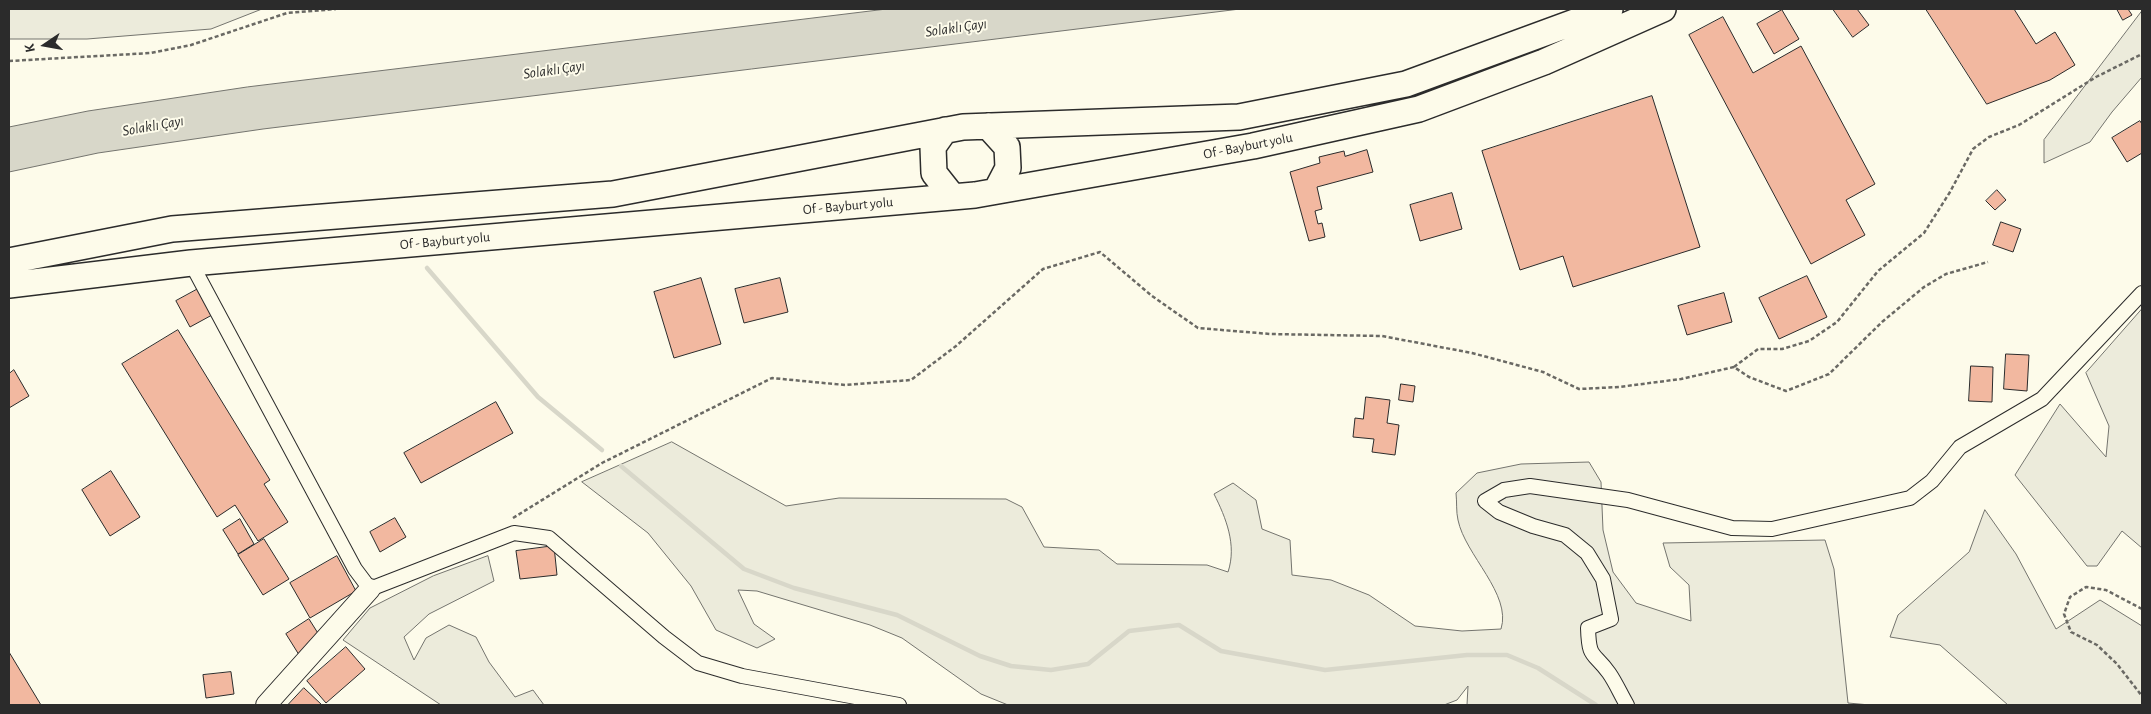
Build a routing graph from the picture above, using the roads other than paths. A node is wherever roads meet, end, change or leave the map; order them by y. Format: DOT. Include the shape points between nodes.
graph roads {
  1 [pos="1610,9"];
  2 [pos="1663,9"];
  3 [pos="988,126"];
  4 [pos="945,130"];
  5 [pos="996,191"];
  6 [pos="953,196"];
  7 [pos="9,261"];
  8 [pos="191,263"];
  9 [pos="9,285"];
  10 [pos="2142,293"];
  11 [pos="370,589"];
  12 [pos="266,705"];
  13 [pos="899,705"];
  14 [pos="1628,705"];
  1 -- 3 [label="highway" via="1406,84 1239,117"];
  2 -- 5 [label="highway, Of - Bayburt yolu" via="1544,62 1419,109 1253,146"];
  3 -- 4 [label="highway"];
  3 -- 5 [label="highway" via="1007,147 1008,168"];
  4 -- 6 [label="highway" via="933,147 934,173"];
  4 -- 7 [label="highway" via="613,194 172,230"];
  5 -- 6 [label="highway, Of - Bayburt yolu"];
  6 -- 8 [label="highway, Of - Bayburt yolu"];
  8 -- 9 [label="highway, Of - Bayburt yolu"];
  8 -- 11 [label="street" via="355,569"];
  10 -- 14 [label="street" via="2042,399 1960,447 1932,481 1910,498 1772,529 1732,528 1628,500 1530,486 1504,490 1485,501 1499,512 1565,535 1587,554 1603,578 1611,619 1588,628 1589,646 1593,658 1609,672"];
  11 -- 12 [label="street"];
  11 -- 13 [label="street" via="514,533 549,538 698,663 742,676"];
}
